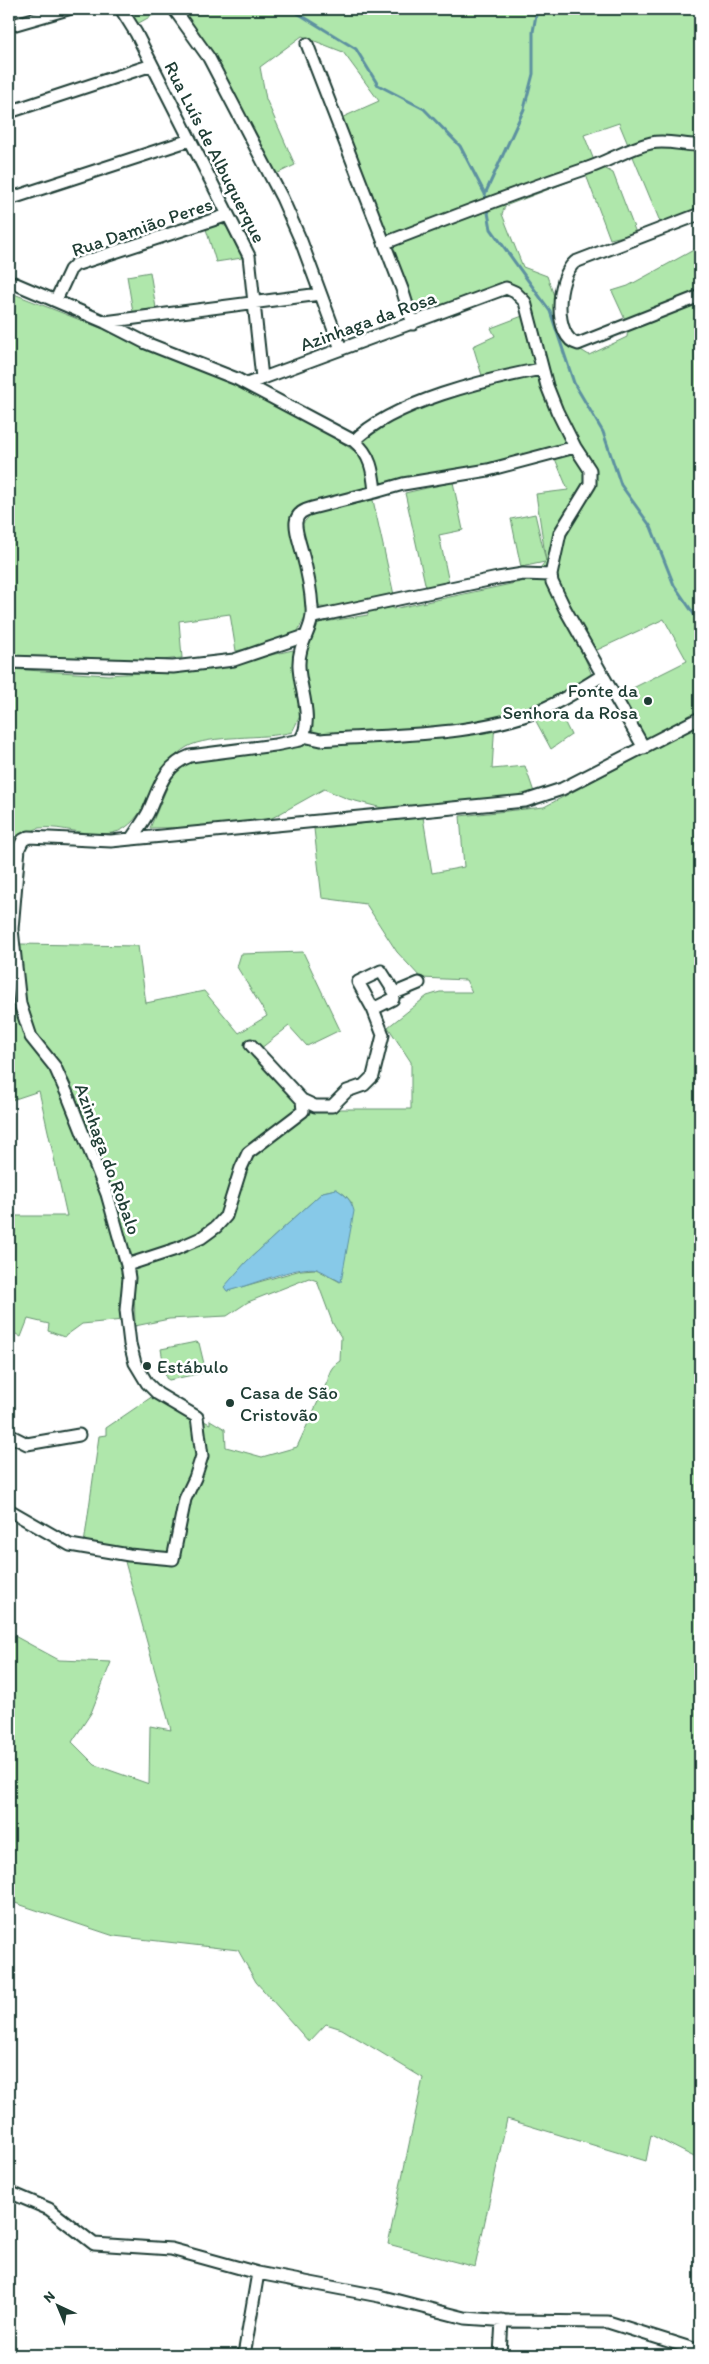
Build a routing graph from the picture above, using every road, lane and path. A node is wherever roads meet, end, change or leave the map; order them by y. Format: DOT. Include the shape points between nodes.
graph roads {
  1 [pos="68,9"];
  2 [pos="121,9"];
  3 [pos="174,9"];
  4 [pos="9,26"];
  5 [pos="307,44"];
  6 [pos="152,65"];
  7 [pos="9,112"];
  8 [pos="190,140"];
  9 [pos="700,145"];
  10 [pos="9,199"];
  11 [pos="700,214"];
  12 [pos="228,216"];
  13 [pos="385,243"];
  14 [pos="9,281"];
  15 [pos="320,294"];
  16 [pos="700,296"];
  17 [pos="56,300"];
  18 [pos="254,302"];
  19 [pos="105,322"];
  20 [pos="413,324"];
  21 [pos="341,349"];
  22 [pos="542,369"];
  23 [pos="262,378"];
  24 [pos="247,384"];
  25 [pos="354,441"];
  26 [pos="575,447"];
  27 [pos="376,492"];
  28 [pos="551,575"];
  29 [pos="313,617"];
  30 [pos="305,636"];
  31 [pos="9,662"];
  32 [pos="604,675"];
  33 [pos="700,718"];
  34 [pos="303,736"];
  35 [pos="644,748"];
  36 [pos="131,839"];
  37 [pos="10,929"];
  38 [pos="419,983"];
  39 [pos="393,999"];
  40 [pos="373,1009"];
  41 [pos="251,1045"];
  42 [pos="302,1100"];
  43 [pos="127,1266"];
  44 [pos="9,1435"];
  45 [pos="80,1435"];
  46 [pos="9,1510"];
  47 [pos="9,2192"];
  48 [pos="258,2272"];
  49 [pos="502,2320"];
  50 [pos="700,2351"];
  51 [pos="244,2355"];
  52 [pos="500,2355"];
  1 -- 4 [label="street"];
  2 -- 6 [label="street, Rua Luís de Albuquerque"];
  3 -- 15 [label="street" via="209,58 272,180 301,241"];
  5 -- 13 [label="street"];
  6 -- 7 [label="street"];
  6 -- 8 [label="street, Rua Luís de Albuquerque"];
  8 -- 10 [label="street"];
  8 -- 12 [label="street, Rua Luís de Albuquerque"];
  9 -- 13 [label="street" via="664,141 651,143 589,168 490,200"];
  11 -- 16 [label="street" via="575,262 564,277 560,311 566,333 578,344"];
  12 -- 17 [label="street, Rua Damião Peres" via="75,265"];
  12 -- 18 [label="street, Rua Luís de Albuquerque" via="249,256"];
  13 -- 20 [label="street"];
  14 -- 17 [label="street"];
  15 -- 18 [label="street"];
  15 -- 21 [label="street"];
  17 -- 19 [label="street"];
  18 -- 19 [label="street"];
  18 -- 23 [label="street, Rua Luís de Albuquerque"];
  19 -- 24 [label="street" via="146,343"];
  20 -- 21 [label="street, Azinhaga da Rosa"];
  20 -- 22 [label="street, Azinhaga da Rosa" via="500,290 510,290 525,302"];
  21 -- 23 [label="street, Azinhaga da Rosa"];
  22 -- 25 [label="street" via="498,377 430,400 380,421"];
  22 -- 26 [label="street" via="557,411"];
  23 -- 24 [label="street, Azinhaga da Rosa"];
  24 -- 25 [label="street"];
  25 -- 27 [label="street" via="367,453 371,462"];
  26 -- 27 [label="street" via="488,470 403,484"];
  26 -- 28 [label="street" via="590,470 590,484 560,533"];
  27 -- 29 [label="street" via="302,511 298,517 296,524"];
  28 -- 29 [label="street" via="523,574 498,578"];
  28 -- 32 [label="street" via="565,609"];
  29 -- 30 [label="street"];
  30 -- 31 [label="street" via="234,660 173,667"];
  30 -- 34 [label="street" via="299,649 298,668 306,720"];
  32 -- 34 [label="street" via="545,708 500,722 433,732 321,740"];
  32 -- 35 [label="street"];
  33 -- 35 [label="street"];
  34 -- 36 [label="street" via="296,742 180,760 161,781 143,824"];
  35 -- 36 [label="street" via="562,789 525,801"];
  36 -- 37 [label="street" via="35,837 22,840"];
  37 -- 43 [label="street, Azinhaga do Robalo" via="20,1004 31,1037 55,1067 83,1131 107,1194"];
  38 -- 40 [label="street" via="395,993 381,971 358,982"];
  39 -- 40 [label="street"];
  40 -- 42 [label="street" via="382,1035 373,1076 364,1085 347,1091 332,1106 316,1106"];
  41 -- 42 [label="street"];
  42 -- 43 [label="street" via="303,1111 298,1117 248,1153 240,1168 226,1216 216,1227 176,1249"];
  43 -- 46 [label="street, Azinhaga do Robalo" via="126,1310 135,1363 158,1394 197,1417 200,1427 202,1456 184,1499 173,1559 70,1544"];
  44 -- 45 [label="street" via="27,1444"];
  47 -- 48 [label="street" via="49,2210 94,2244 170,2250"];
  48 -- 49 [label="street" via="379,2296 465,2318"];
  48 -- 51 [label="street"];
  49 -- 50 [label="street" via="608,2322"];
  49 -- 52 [label="street"];
}
